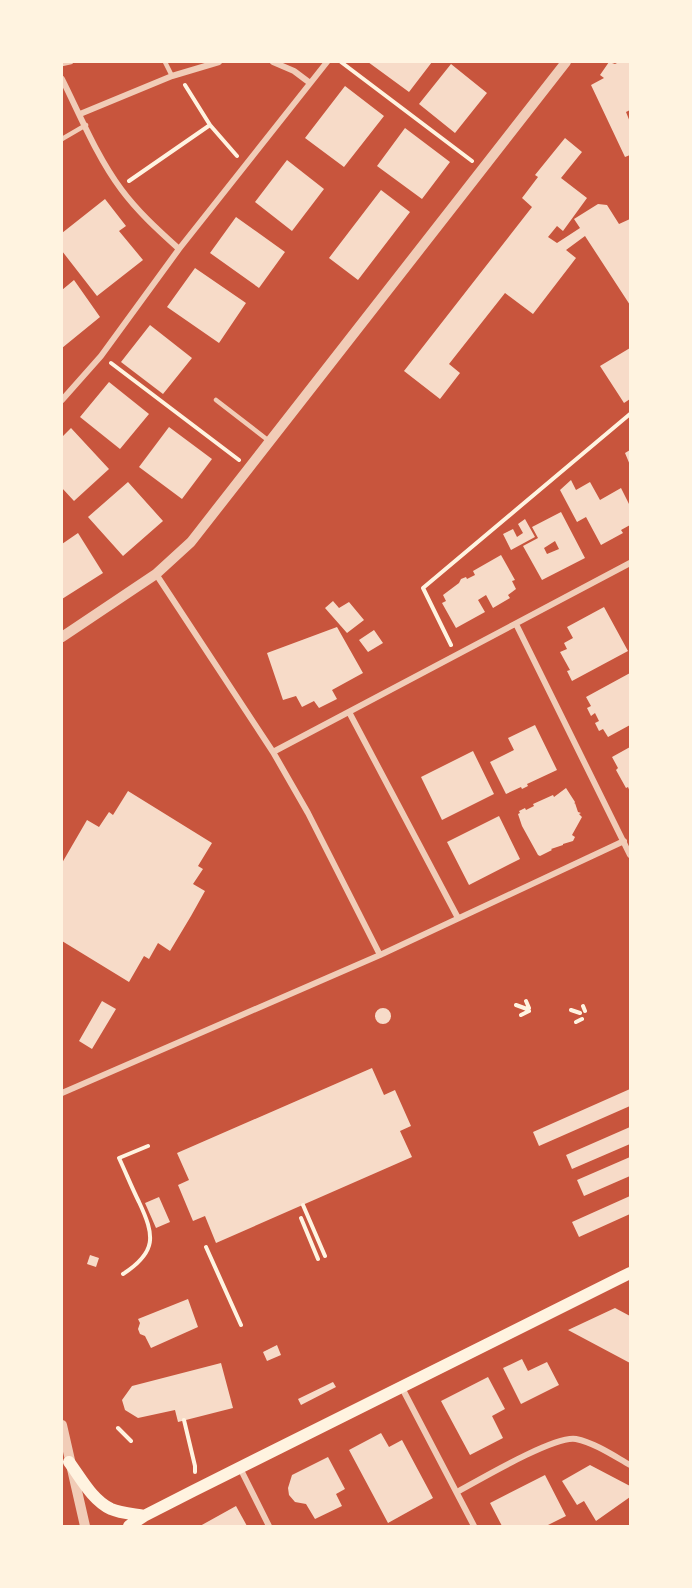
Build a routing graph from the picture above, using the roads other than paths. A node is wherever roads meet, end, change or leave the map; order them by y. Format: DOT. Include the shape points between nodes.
graph roads {
  1 [pos="71,62"];
  2 [pos="165,62"];
  3 [pos="219,62"];
  4 [pos="273,62"];
  5 [pos="327,62"];
  6 [pos="566,62"];
  7 [pos="62,64"];
  8 [pos="175,75"];
  9 [pos="62,79"];
  10 [pos="310,83"];
  11 [pos="80,114"];
  12 [pos="86,125"];
  13 [pos="62,139"];
  14 [pos="179,249"];
  15 [pos="62,400"];
  16 [pos="216,400"];
  17 [pos="269,441"];
  18 [pos="630,563"];
  19 [pos="156,574"];
  20 [pos="516,624"];
  21 [pos="62,637"];
  22 [pos="348,712"];
  23 [pos="273,752"];
  24 [pos="624,841"];
  25 [pos="630,855"];
  26 [pos="458,918"];
  27 [pos="380,955"];
  28 [pos="62,1093"];
  29 [pos="628,1277"];
  30 [pos="401,1386"];
  31 [pos="62,1425"];
  32 [pos="69,1462"];
  33 [pos="630,1465"];
  34 [pos="240,1468"];
  35 [pos="457,1491"];
  36 [pos="144,1516"];
  37 [pos="85,1527"];
  38 [pos="129,1527"];
  39 [pos="269,1527"];
  40 [pos="474,1527"];
  1 -- 7 [label="lane"];
  2 -- 8 [label="lane"];
  3 -- 8 [label="street"];
  4 -- 10 [label="street"];
  5 -- 10 [label="street"];
  6 -- 17 [label="street"];
  8 -- 11 [label="street"];
  9 -- 11 [label="street"];
  10 -- 14 [label="street"];
  11 -- 12 [label="street"];
  12 -- 13 [label="lane"];
  12 -- 14 [label="street" via="120,187 142,215"];
  14 -- 15 [label="street" via="100,356"];
  16 -- 17 [label="lane"];
  17 -- 19 [label="street" via="191,542"];
  18 -- 20 [label="street"];
  19 -- 21 [label="street"];
  19 -- 23 [label="street"];
  20 -- 22 [label="street"];
  20 -- 24 [label="street"];
  22 -- 23 [label="street"];
  22 -- 26 [label="street"];
  23 -- 27 [label="street"];
  24 -- 25 [label="street"];
  24 -- 26 [label="street"];
  26 -- 27 [label="street"];
  27 -- 28 [label="street"];
  29 -- 30 [label="main road"];
  30 -- 34 [label="main road"];
  30 -- 35 [label="street"];
  31 -- 32 [label="street"];
  32 -- 36 [label="main road" via="88,1488 112,1510"];
  32 -- 37 [label="street"];
  33 -- 35 [label="street" via="569,1438"];
  34 -- 36 [label="main road"];
  34 -- 39 [label="street"];
  35 -- 40 [label="street"];
  36 -- 38 [label="main road"];
}
